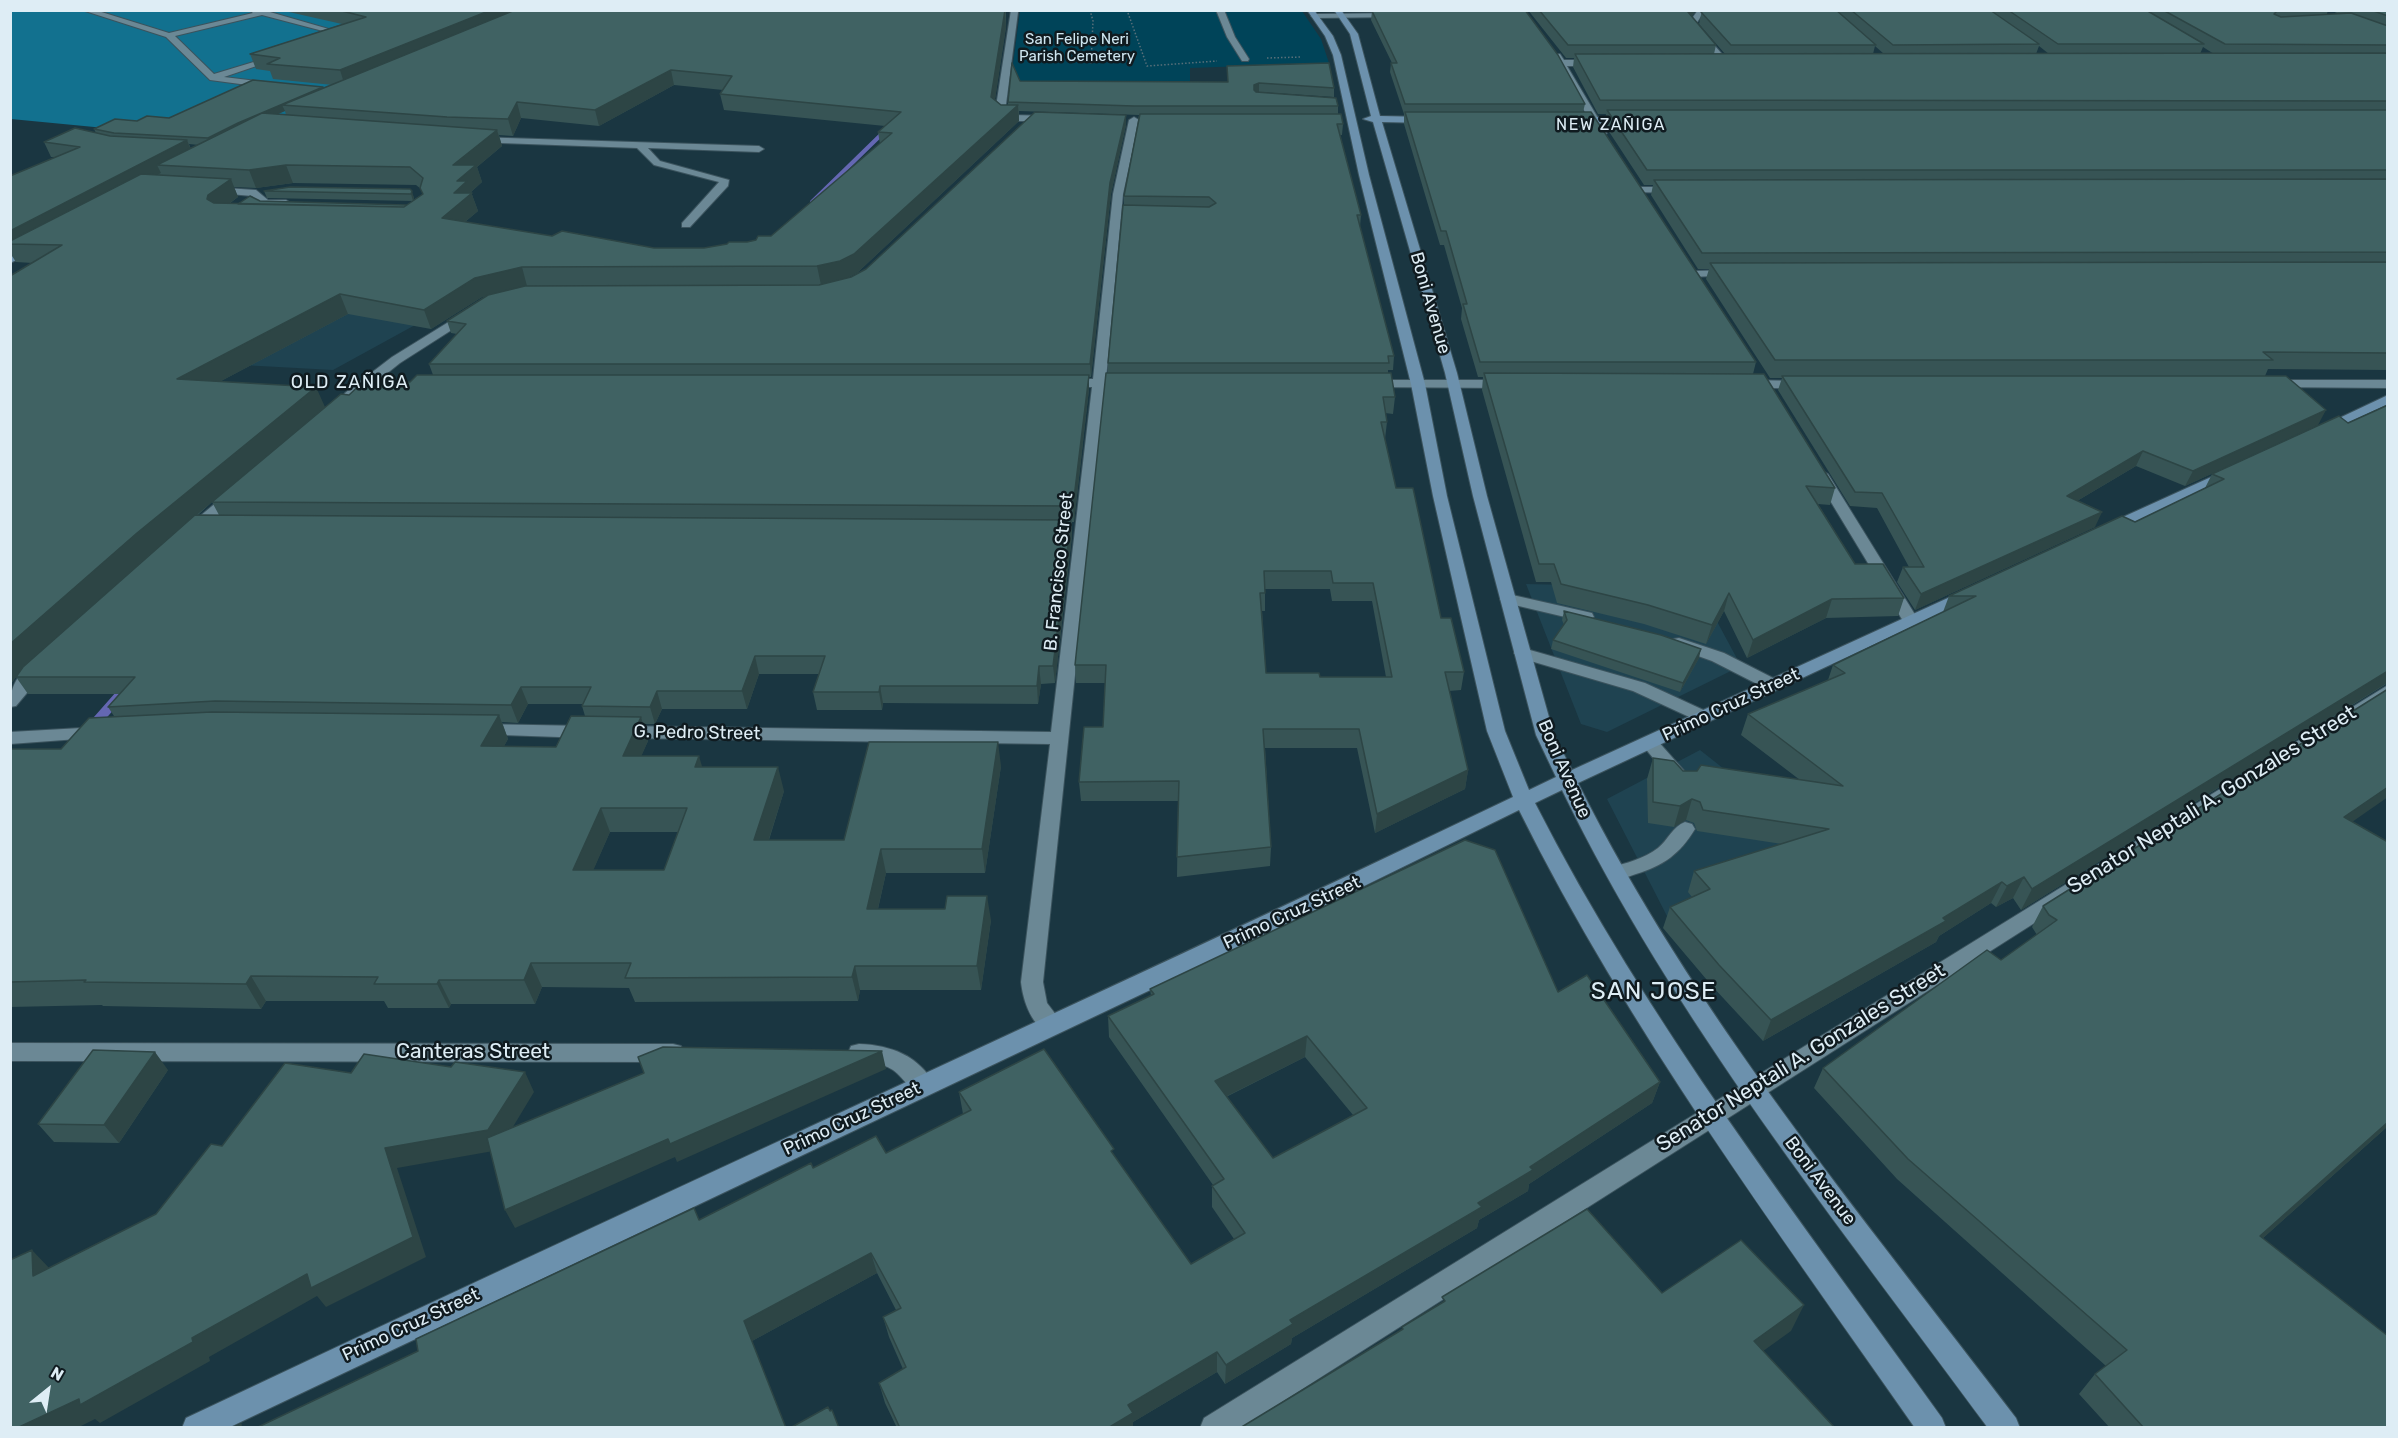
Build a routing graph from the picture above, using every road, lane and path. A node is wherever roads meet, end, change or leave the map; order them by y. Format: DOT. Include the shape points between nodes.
graph roads {
  1 [pos="85,10"];
  2 [pos="252,10"];
  3 [pos="1090,10"];
  4 [pos="1220,10"];
  5 [pos="1702,10"];
  6 [pos="1014,12"];
  7 [pos="261,13"];
  8 [pos="1313,13"];
  9 [pos="1339,13"];
  10 [pos="1128,14"];
  11 [pos="1407,15"];
  12 [pos="169,34"];
  13 [pos="331,38"];
  14 [pos="1551,47"];
  15 [pos="288,52"];
  16 [pos="1302,57"];
  17 [pos="1245,59"];
  18 [pos="1563,63"];
  19 [pos="1609,63"];
  20 [pos="1713,63"];
  21 [pos="1725,63"];
  22 [pos="1737,63"];
  23 [pos="1090,65"];
  24 [pos="213,78"];
  25 [pos="279,86"];
  26 [pos="1066,119"];
  27 [pos="1377,119"];
  28 [pos="1134,120"];
  29 [pos="1339,120"];
  30 [pos="1351,120"];
  31 [pos="1434,120"];
  32 [pos="1559,120"];
  33 [pos="1594,120"];
  34 [pos="1641,120"];
  35 [pos="466,140"];
  36 [pos="1606,140"];
  37 [pos="640,146"];
  38 [pos="759,149"];
  39 [pos="202,190"];
  40 [pos="1688,190"];
  41 [pos="262,191"];
  42 [pos="297,203"];
  43 [pos="239,204"];
  44 [pos="1650,208"];
  45 [pos="686,225"];
  46 [pos="45,242"];
  47 [pos="10,260"];
  48 [pos="1745,273"];
  49 [pos="1693,274"];
  50 [pos="478,308"];
  51 [pos="1754,367"];
  52 [pos="366,383"];
  53 [pos="387,383"];
  54 [pos="1052,383"];
  55 [pos="1099,383"];
  56 [pos="1142,383"];
  57 [pos="1358,384"];
  58 [pos="1418,384"];
  59 [pos="1452,384"];
  60 [pos="1522,384"];
  61 [pos="1730,384"];
  62 [pos="2258,384"];
  63 [pos="2388,384"];
  64 [pos="1814,385"];
  65 [pos="1769,390"];
  66 [pos="2388,399"];
  67 [pos="340,405"];
  68 [pos="2301,439"];
  69 [pos="2247,465"];
  70 [pos="1816,467"];
  71 [pos="244,487"];
  72 [pos="200,524"];
  73 [pos="227,524"];
  74 [pos="1062,529"];
  75 [pos="1083,530"];
  76 [pos="2095,535"];
  77 [pos="183,538"];
  78 [pos="1976,591"];
  79 [pos="1508,599"];
  80 [pos="1604,621"];
  81 [pos="1911,621"];
  82 [pos="1664,638"];
  83 [pos="1523,653"];
  84 [pos="53,656"];
  85 [pos="1773,685"];
  86 [pos="2388,690"];
  87 [pos="10,702"];
  88 [pos="1704,717"];
  89 [pos="463,730"];
  90 [pos="120,732"];
  91 [pos="10,738"];
  92 [pos="1060,738"];
  93 [pos="1650,743"];
  94 [pos="1568,780"];
  95 [pos="1684,784"];
  96 [pos="1524,800"];
  97 [pos="1685,829"];
  98 [pos="1616,873"];
  99 [pos="1052,1024"];
  100 [pos="20,1051"];
  101 [pos="699,1053"];
  102 [pos="843,1053"];
  103 [pos="923,1086"];
  104 [pos="1751,1090"];
  105 [pos="1712,1114"];
  106 [pos="196,1428"];
  107 [pos="1214,1428"];
  108 [pos="1932,1428"];
  109 [pos="2006,1428"];
  1 -- 12 [label="street"];
  2 -- 7 [label="street"];
  3 -- 23 [label="path"];
  4 -- 17 [label="street"];
  5 -- 21 [label="street" via="1692,24"];
  6 -- 26 [label="street" via="1000,113 1027,122"];
  7 -- 12 [label="street"];
  7 -- 13 [label="street" via="342,34"];
  8 -- 9 [label="street"];
  8 -- 30 [label="main road, Boni Avenue" via="1337,55 1344,103"];
  9 -- 11 [label="street"];
  9 -- 27 [label="main road, Boni Avenue" via="1354,34"];
  10 -- 17 [label="path" via="1147,66"];
  12 -- 24 [label="street"];
  14 -- 18 [label="street"];
  15 -- 24 [label="street"];
  16 -- 17 [label="path"];
  18 -- 19 [label="street"];
  18 -- 33 [label="street"];
  20 -- 21 [label="street"];
  21 -- 22 [label="street"];
  24 -- 25 [label="street"];
  27 -- 30 [label="main road"];
  27 -- 31 [label="main road"];
  27 -- 59 [label="main road, Boni Avenue"];
  28 -- 55 [label="street, B. Francisco Street"];
  29 -- 30 [label="street"];
  30 -- 58 [label="main road, Boni Avenue"];
  32 -- 33 [label="main road"];
  33 -- 34 [label="main road"];
  33 -- 36 [label="street"];
  35 -- 37 [label="street"];
  37 -- 38 [label="street"];
  37 -- 45 [label="street" via="657,163 724,180"];
  39 -- 41 [label="street"];
  40 -- 44 [label="street" via="1635,185"];
  41 -- 42 [label="street" via="258,199 263,203"];
  41 -- 43 [label="street"];
  46 -- 47 [label="main road"];
  48 -- 49 [label="street"];
  50 -- 52 [label="street"];
  51 -- 65 [label="street"];
  52 -- 53 [label="street"];
  52 -- 67 [label="street"];
  54 -- 55 [label="street"];
  55 -- 56 [label="street"];
  55 -- 75 [label="street, B. Francisco Street"];
  57 -- 58 [label="street"];
  58 -- 59 [label="street"];
  58 -- 96 [label="main road, Boni Avenue" via="1440,496 1496,731"];
  59 -- 60 [label="street"];
  59 -- 79 [label="main road, Boni Avenue"];
  61 -- 65 [label="street"];
  62 -- 63 [label="street"];
  64 -- 65 [label="street"];
  66 -- 68 [label="main road"];
  69 -- 76 [label="main road"];
  70 -- 81 [label="street"];
  71 -- 72 [label="street"];
  72 -- 73 [label="street"];
  72 -- 77 [label="street"];
  74 -- 75 [label="street"];
  75 -- 92 [label="street, B. Francisco Street"];
  78 -- 81 [label="main road, Primo Cruz Street"];
  79 -- 80 [label="street"];
  79 -- 83 [label="main road, Boni Avenue"];
  81 -- 85 [label="main road, Primo Cruz Street"];
  82 -- 85 [label="street" via="1718,657"];
  83 -- 88 [label="street" via="1639,687"];
  83 -- 94 [label="main road, Boni Avenue" via="1545,735"];
  84 -- 87 [label="street" via="27,679"];
  85 -- 88 [label="main road, Primo Cruz Street"];
  86 -- 104 [label="street, Senator Neptali A. Gonzales Street"];
  88 -- 93 [label="main road, Primo Cruz Street"];
  89 -- 92 [label="street, G. Pedro Street"];
  90 -- 91 [label="street"];
  92 -- 99 [label="street, B. Francisco Street" via="1032,982 1033,998 1040,1013"];
  93 -- 94 [label="main road, Primo Cruz Street"];
  93 -- 95 [label="street"];
  94 -- 96 [label="main road, Primo Cruz Street"];
  94 -- 98 [label="main road, Boni Avenue"];
  96 -- 99 [label="main road, Primo Cruz Street"];
  96 -- 105 [label="main road, Boni Avenue" via="1603,945 1687,1081"];
  97 -- 98 [label="street" via="1659,860"];
  98 -- 104 [label="main road, Boni Avenue" via="1651,937"];
  99 -- 103 [label="main road, Primo Cruz Street"];
  100 -- 101 [label="street, Canteras Street"];
  102 -- 103 [label="street" via="879,1053 898,1060"];
  103 -- 106 [label="main road, Primo Cruz Street"];
  104 -- 105 [label="street, Senator Neptali A. Gonzales Street"];
  104 -- 109 [label="main road, Boni Avenue"];
  105 -- 107 [label="street, Senator Neptali A. Gonzales Street"];
  105 -- 108 [label="main road, Boni Avenue"];
}
